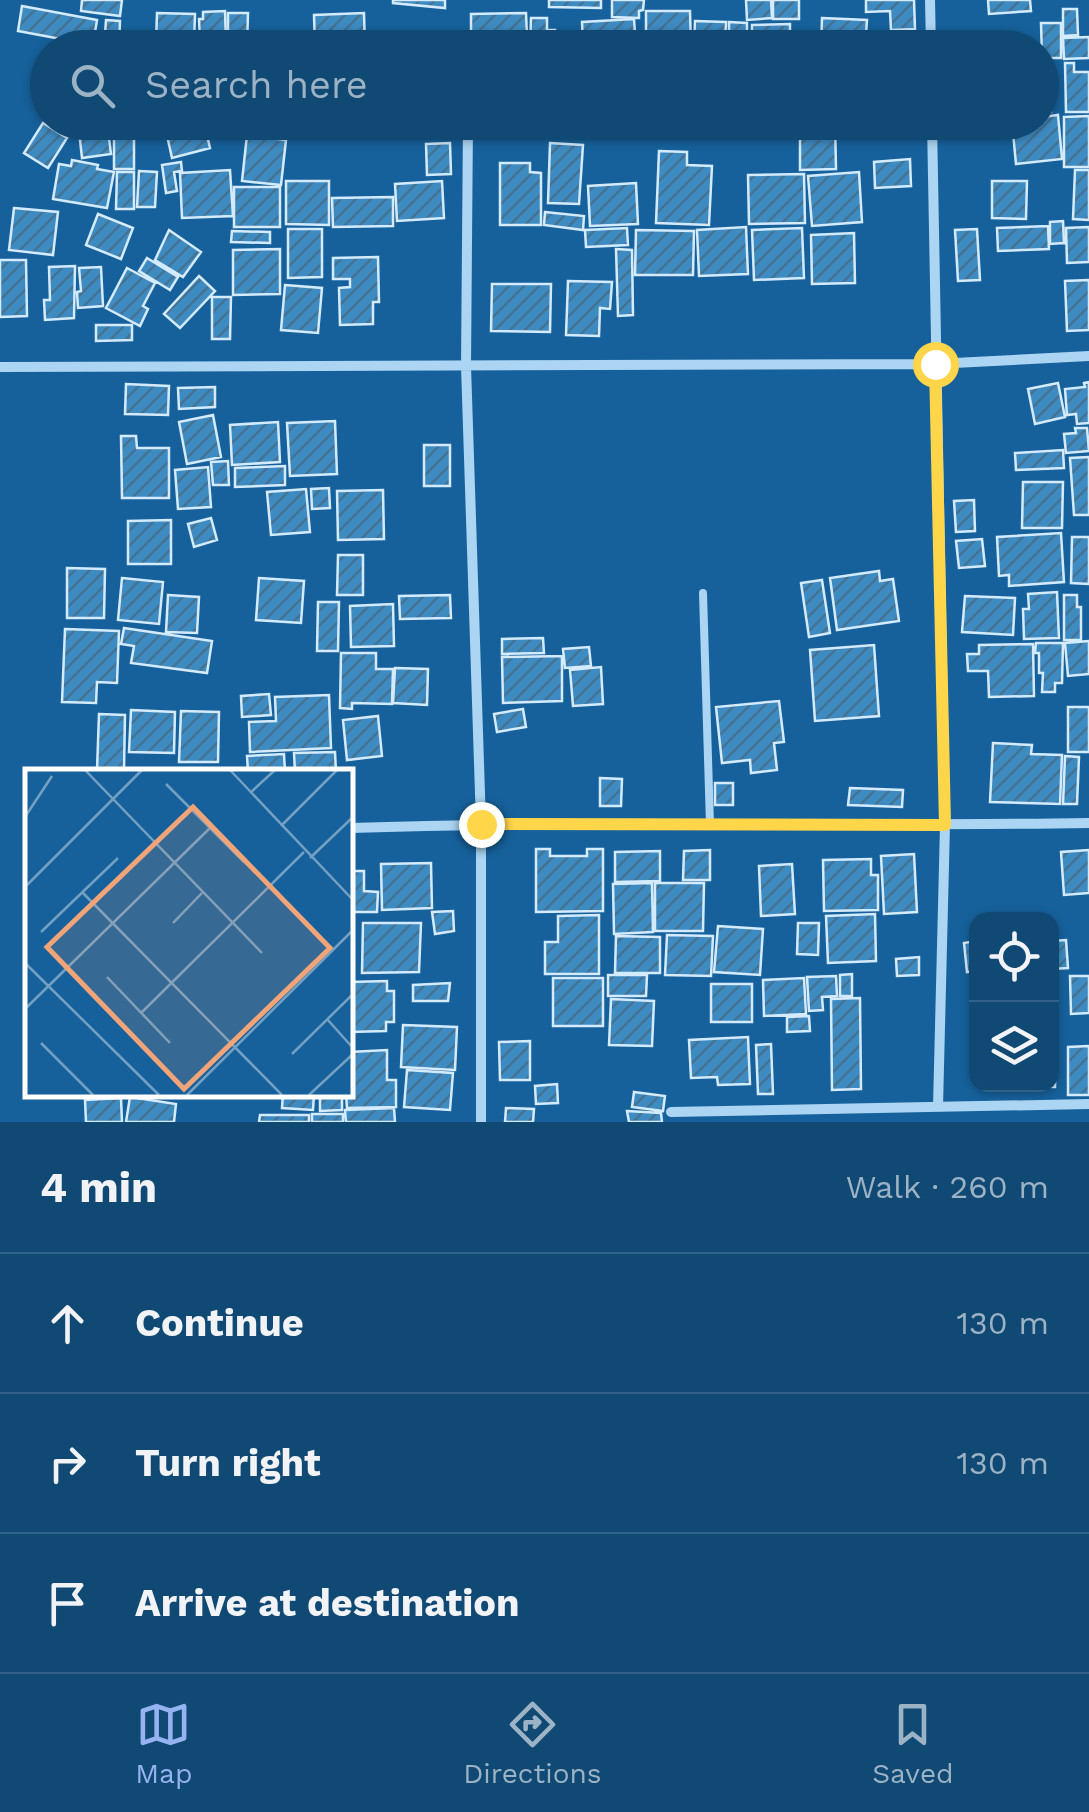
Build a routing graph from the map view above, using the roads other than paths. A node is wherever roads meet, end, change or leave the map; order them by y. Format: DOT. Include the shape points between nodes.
graph roads {
  1 [pos="930,0"];
  2 [pos="931,30"];
  3 [pos="468,140"];
  4 [pos="932,140"];
  5 [pos="1089,356"];
  6 [pos="935,364"];
  7 [pos="466,366"];
  8 [pos="0,367"];
  9 [pos="702,593"];
  10 [pos="1089,822"];
  11 [pos="481,824"];
  12 [pos="710,824"];
  13 [pos="945,825"];
  14 [pos="352,828"];
  15 [pos="1089,1104"];
  16 [pos="938,1107"];
  17 [pos="671,1112"];
  18 [pos="481,1122"];
  1 -- 2 [label="street"];
  3 -- 7 [label="street"];
  4 -- 6 [label="street"];
  5 -- 6 [label="street"];
  6 -- 7 [label="street"];
  6 -- 13 [label="street"];
  7 -- 8 [label="street"];
  7 -- 11 [label="street"];
  9 -- 12 [label="lane"];
  10 -- 13 [label="street"];
  11 -- 12 [label="street"];
  11 -- 14 [label="street"];
  11 -- 18 [label="street"];
  12 -- 13 [label="street"];
  13 -- 16 [label="street"];
  15 -- 16 [label="street"];
  16 -- 17 [label="street"];
}
